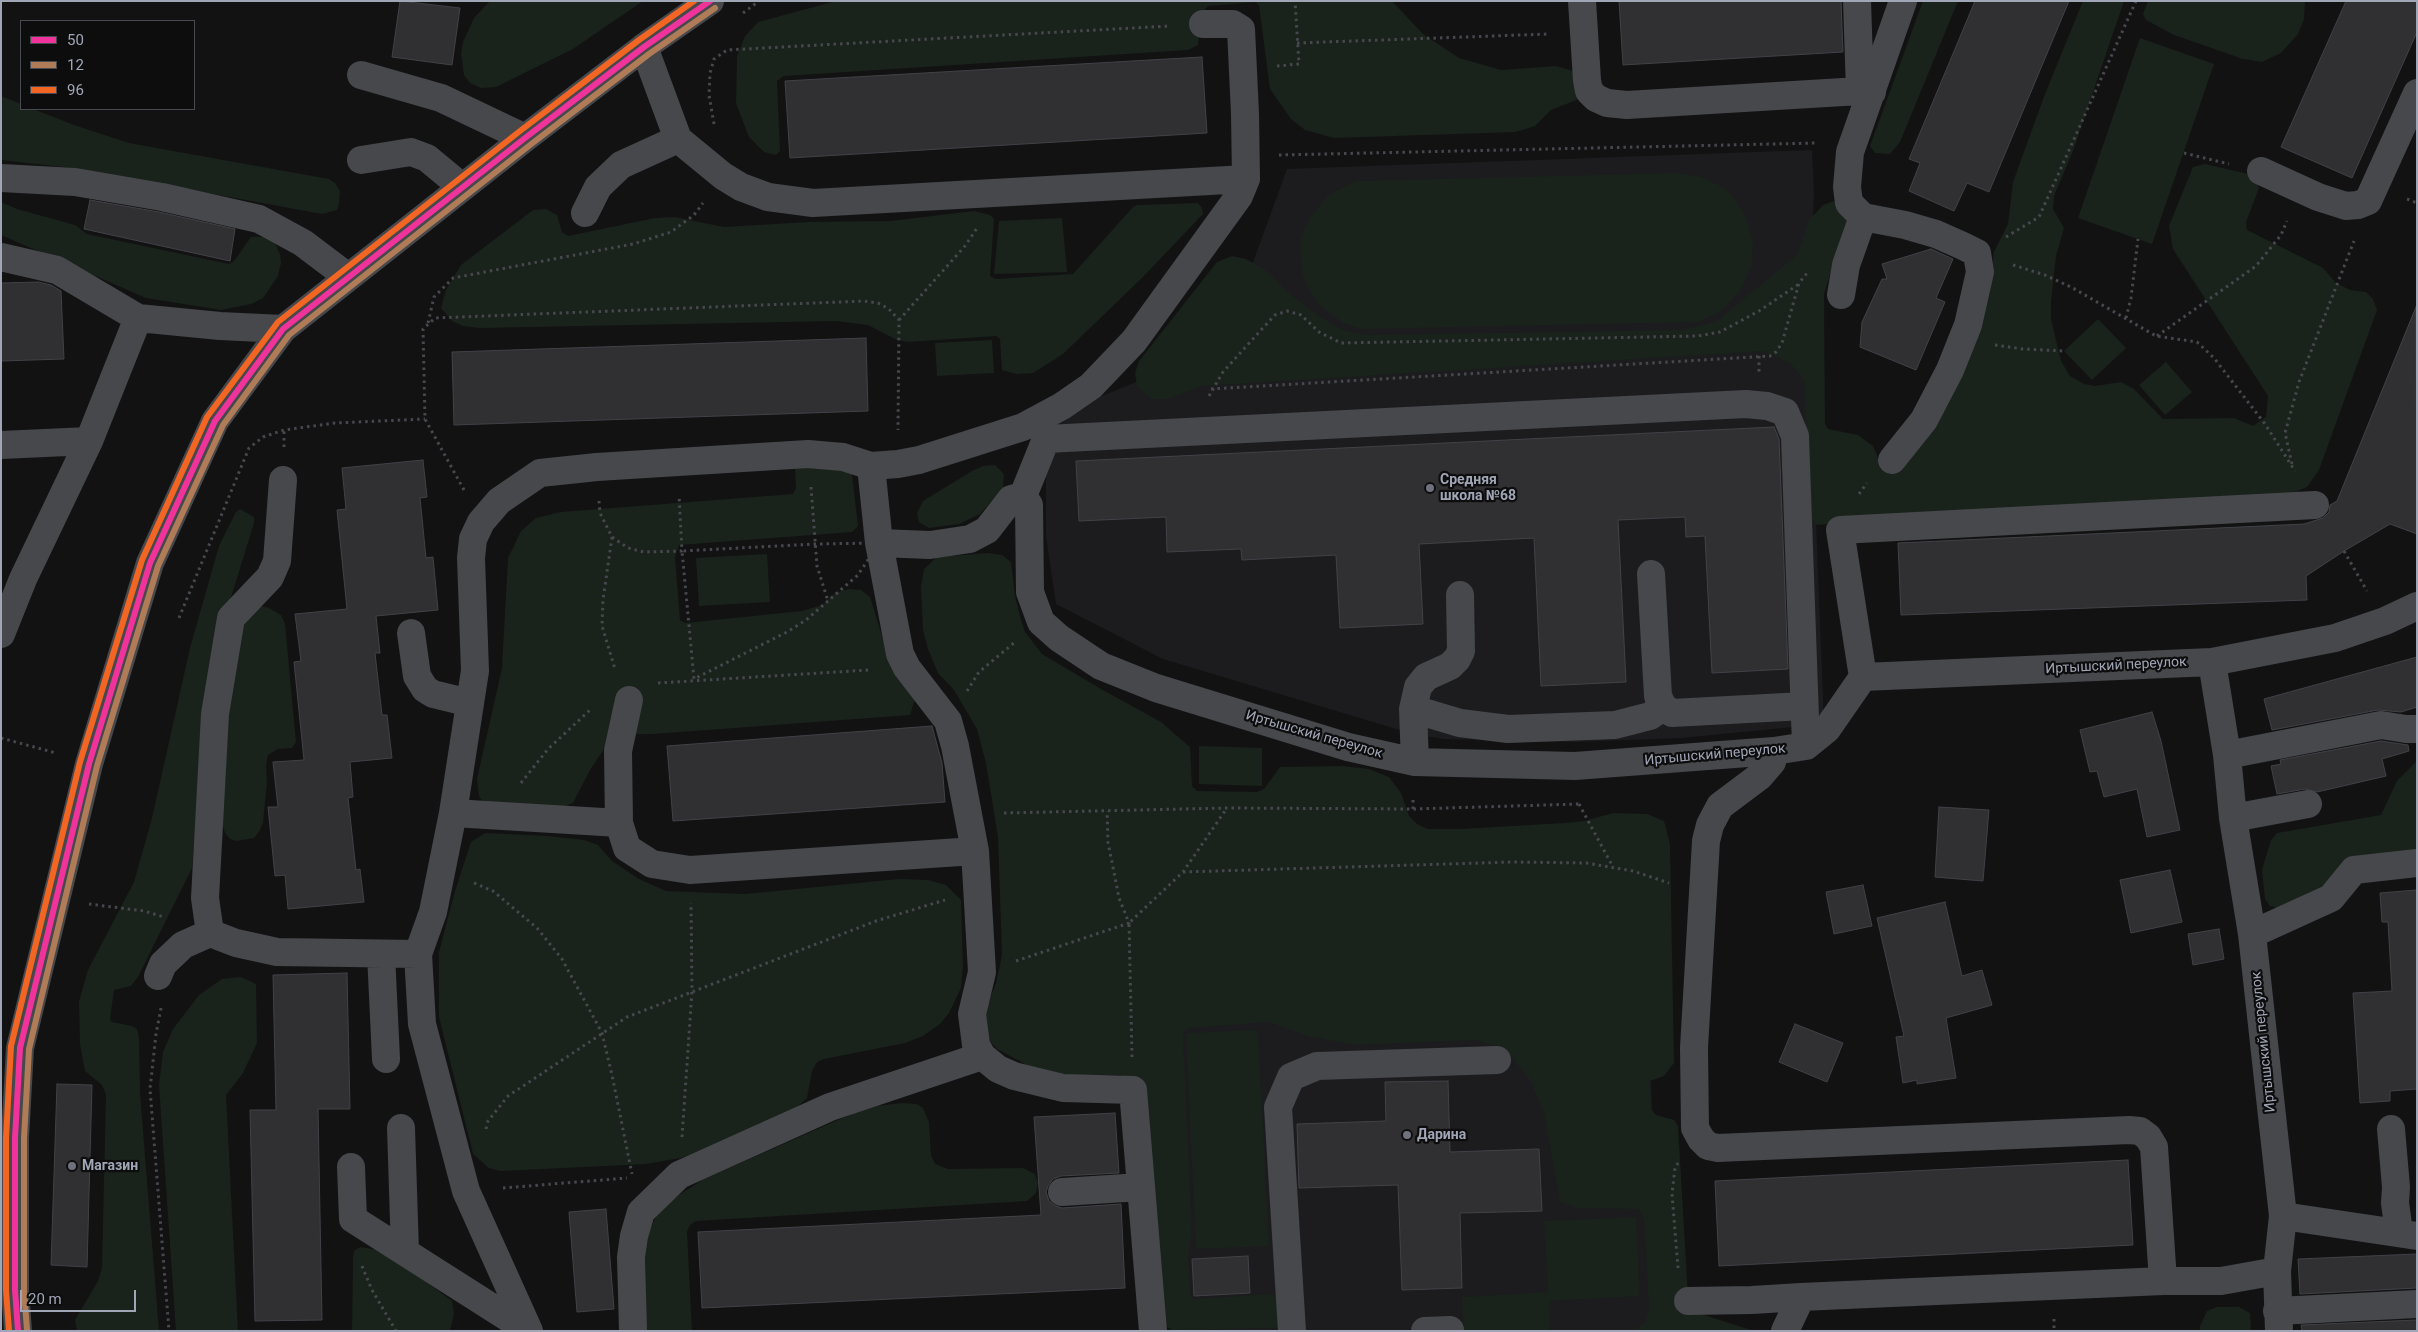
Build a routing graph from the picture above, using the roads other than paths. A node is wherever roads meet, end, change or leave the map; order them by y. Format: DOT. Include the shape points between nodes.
graph roads {
  1 [pos="710,1"];
  2 [pos="1582,1"];
  3 [pos="1857,1"];
  4 [pos="1903,1"];
  5 [pos="1203,24"];
  6 [pos="644,47"];
  7 [pos="361,75"];
  8 [pos="1866,91"];
  9 [pos="2417,93"];
  10 [pos="525,138"];
  11 [pos="678,139"];
  12 [pos="361,160"];
  13 [pos="1245,168"];
  14 [pos="2261,171"];
  15 [pos="1,178"];
  16 [pos="462,187"];
  17 [pos="585,213"];
  18 [pos="1863,217"];
  19 [pos="1,257"];
  20 [pos="348,277"];
  21 [pos="1841,295"];
  22 [pos="138,318"];
  23 [pos="283,329"];
  24 [pos="89,441"];
  25 [pos="1,445"];
  26 [pos="1892,460"];
  27 [pos="871,466"];
  28 [pos="284,480"];
  29 [pos="1023,496"];
  30 [pos="2315,505"];
  31 [pos="879,543"];
  32 [pos="1651,574"];
  33 [pos="1460,595"];
  34 [pos="2417,606"];
  35 [pos="411,632"];
  36 [pos="1,634"];
  37 [pos="2212,662"];
  38 [pos="1863,677"];
  39 [pos="629,700"];
  40 [pos="470,703"];
  41 [pos="1804,706"];
  42 [pos="1663,708"];
  43 [pos="1413,709"];
  44 [pos="2417,729"];
  45 [pos="1806,746"];
  46 [pos="1774,751"];
  47 [pos="2227,755"];
  48 [pos="1415,762"];
  49 [pos="2308,804"];
  50 [pos="453,813"];
  51 [pos="2233,818"];
  52 [pos="619,823"];
  53 [pos="975,851"];
  54 [pos="2417,863"];
  55 [pos="210,933"];
  56 [pos="2252,934"];
  57 [pos="381,954"];
  58 [pos="418,954"];
  59 [pos="158,976"];
  60 [pos="982,1056"];
  61 [pos="386,1059"];
  62 [pos="1497,1060"];
  63 [pos="400,1128"];
  64 [pos="2391,1129"];
  65 [pos="351,1168"];
  66 [pos="1141,1187"];
  67 [pos="1062,1192"];
  68 [pos="2282,1216"];
  69 [pos="2408,1234"];
  70 [pos="405,1252"];
  71 [pos="2278,1272"];
  72 [pos="2163,1281"];
  73 [pos="1801,1297"];
  74 [pos="1688,1300"];
  75 [pos="2417,1304"];
  76 [pos="2278,1321"];
  77 [pos="18,1331"];
  78 [pos="529,1331"];
  79 [pos="633,1331"];
  80 [pos="1153,1331"];
  81 [pos="1292,1331"];
  82 [pos="1785,1331"];
  1 -- 6 [label="street"];
  2 -- 8 [label="street" via="1588,86 1596,98 1607,103 1627,105"];
  3 -- 8 [label="street"];
  4 -- 8 [label="street"];
  5 -- 13 [label="street" via="1233,24 1241,29"];
  6 -- 10 [label="street"];
  6 -- 11 [label="street"];
  7 -- 10 [label="street" via="441,98"];
  8 -- 18 [label="street" via="1850,152 1848,186 1849,203"];
  9 -- 14 [label="street" via="2368,201 2346,206"];
  10 -- 16 [label="street"];
  11 -- 13 [label="street" via="741,187 768,197 813,203"];
  11 -- 17 [label="street" via="621,166 598,187"];
  12 -- 16 [label="street" via="411,152 427,158"];
  13 -- 27 [label="street" via="1239,196 1134,341 1091,386 1023,427 918,460"];
  15 -- 20 [label="street" via="75,182 259,219 303,243"];
  16 -- 20 [label="street"];
  18 -- 21 [label="street" via="1846,265"];
  18 -- 26 [label="street" via="1936,234 1977,254 1980,272 1977,292 1950,370 1924,420"];
  19 -- 22 [label="street" via="57,270"];
  20 -- 23 [label="street"];
  22 -- 23 [label="street"];
  22 -- 24 [label="street"];
  23 -- 77 [label="street" via="215,421 150,563 89,764 20,1048 15,1138"];
  24 -- 25 [label="street"];
  24 -- 36 [label="street" via="23,579"];
  27 -- 31 [label="street"];
  27 -- 40 [label="street" via="843,457 808,454 540,473 499,501 481,522 473,539 471,558 476,639"];
  28 -- 55 [label="street" via="277,560 270,577 231,618 215,714 205,898"];
  29 -- 31 [label="street" via="1011,499 987,530 970,538 930,545"];
  29 -- 41 [label="street" via="1046,439 1746,404 1767,406 1785,412 1795,436"];
  29 -- 48 [label="street, Иртышский переулок" via="1029,505 1030,592 1041,622 1059,638 1101,666 1156,688 1348,747"];
  30 -- 38 [label="street" via="1840,530"];
  31 -- 53 [label="street" via="900,654 948,721"];
  32 -- 42 [label="street" via="1658,696"];
  33 -- 43 [label="street" via="1458,659 1426,677 1418,686"];
  34 -- 37 [label="street" via="2385,622 2335,638"];
  35 -- 40 [label="street" via="417,676 425,689"];
  37 -- 38 [label="street, Иртышский переулок"];
  37 -- 47 [label="street, Иртышский переулок"];
  38 -- 45 [label="street, Иртышский переулок" via="1827,729"];
  39 -- 52 [label="street" via="618,751"];
  40 -- 50 [label="street"];
  41 -- 42 [label="street" via="1672,713"];
  41 -- 45 [label="street"];
  42 -- 43 [label="street" via="1650,716 1615,725 1508,729 1460,723"];
  43 -- 48 [label="street"];
  44 -- 47 [label="street" via="2381,725"];
  45 -- 46 [label="street, Иртышский переулок"];
  46 -- 48 [label="street, Иртышский переулок" via="1575,766"];
  46 -- 72 [label="street" via="1772,762 1760,776 1720,806 1706,841 1694,1048 1695,1128 1701,1139 1708,1146 1718,1148 2140,1131 2154,1147"];
  47 -- 51 [label="street, Иртышский переулок"];
  49 -- 51 [label="street"];
  50 -- 52 [label="street"];
  50 -- 58 [label="street" via="433,912"];
  51 -- 56 [label="street, Иртышский переулок"];
  52 -- 53 [label="street" via="627,848 652,864 690,870"];
  53 -- 60 [label="street" via="982,972 973,1004 972,1023 976,1045"];
  54 -- 56 [label="street" via="2354,870 2331,898"];
  55 -- 57 [label="street" via="276,952"];
  55 -- 59 [label="street" via="183,945 162,964"];
  56 -- 68 [label="street, Иртышский переулок"];
  57 -- 58 [label="street"];
  57 -- 61 [label="street"];
  58 -- 78 [label="street" via="422,1024 466,1191"];
  60 -- 66 [label="street" via="998,1069 1014,1076 1063,1088 1133,1090"];
  60 -- 79 [label="street" via="830,1107 680,1175 641,1212 631,1257"];
  62 -- 81 [label="street" via="1317,1066 1291,1077 1278,1108"];
  63 -- 70 [label="street"];
  64 -- 69 [label="street" via="2395,1203"];
  65 -- 70 [label="street" via="353,1219"];
  66 -- 67 [label="street"];
  66 -- 80 [label="street"];
  68 -- 69 [label="street"];
  68 -- 71 [label="street, Иртышский переулок"];
  70 -- 78 [label="street"];
  71 -- 72 [label="street" via="2221,1281"];
  71 -- 76 [label="street, Иртышский переулок"];
  72 -- 73 [label="street"];
  73 -- 74 [label="street"];
  73 -- 82 [label="street"];
  75 -- 76 [label="street"];
}
